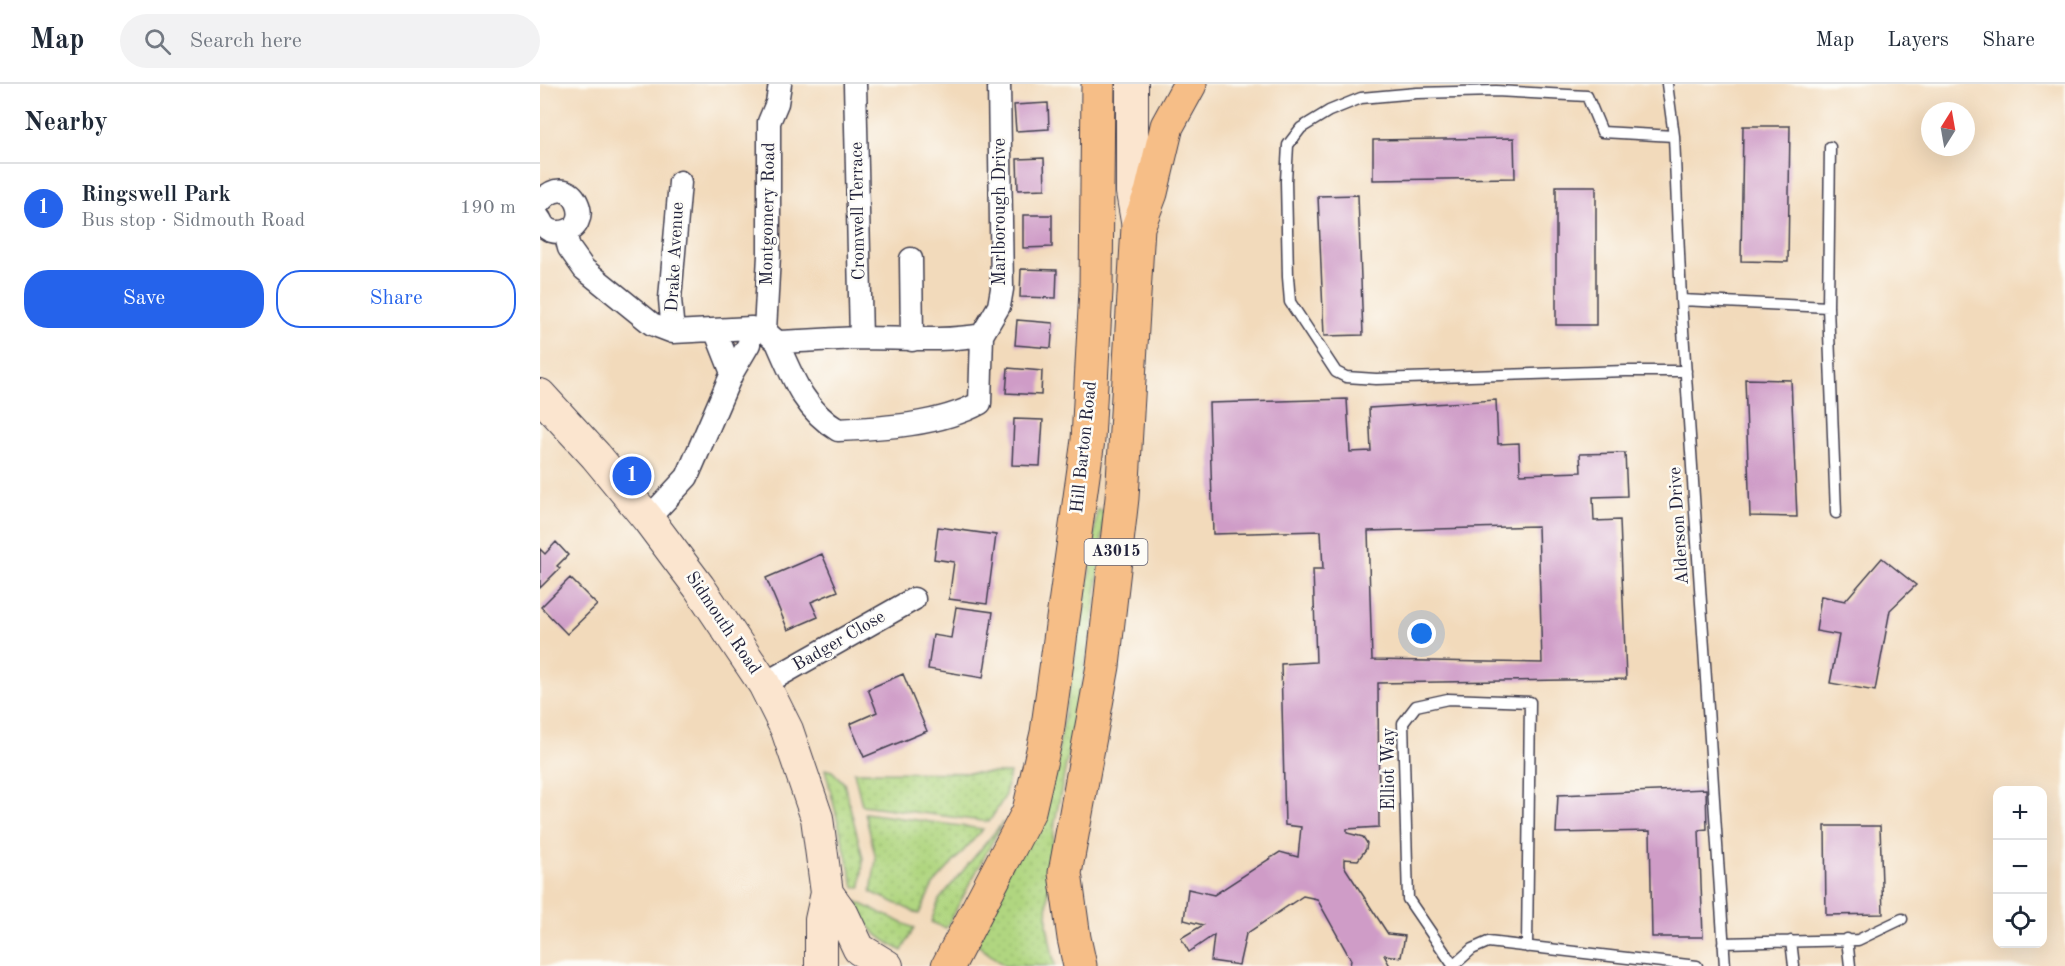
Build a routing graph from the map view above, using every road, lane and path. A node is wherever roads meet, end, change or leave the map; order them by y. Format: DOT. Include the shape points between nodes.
graph roads {
  1 [pos="780,84"];
  2 [pos="855,84"];
  3 [pos="999,84"];
  4 [pos="1098,84"];
  5 [pos="1132,84"];
  6 [pos="1190,84"];
  7 [pos="1667,84"];
  8 [pos="1674,136"];
  9 [pos="1830,147"];
  10 [pos="680,182"];
  11 [pos="540,202"];
  12 [pos="540,219"];
  13 [pos="1138,227"];
  14 [pos="565,232"];
  15 [pos="911,259"];
  16 [pos="1681,300"];
  17 [pos="1828,307"];
  18 [pos="716,330"];
  19 [pos="673,332"];
  20 [pos="764,334"];
  21 [pos="982,335"];
  22 [pos="861,338"];
  23 [pos="912,340"];
  24 [pos="1686,371"];
  25 [pos="732,373"];
  26 [pos="540,395"];
  27 [pos="1836,513"];
  28 [pos="648,519"];
  29 [pos="914,598"];
  30 [pos="764,684"];
  31 [pos="827,893"];
  32 [pos="1902,920"];
  33 [pos="1847,939"];
  34 [pos="1791,941"];
  35 [pos="1723,943"];
  36 [pos="1527,947"];
  37 [pos="1453,965"];
  38 [pos="820,966"];
  39 [pos="887,966"];
  40 [pos="948,966"];
  41 [pos="1080,966"];
  42 [pos="1697,966"];
  43 [pos="1725,966"];
  44 [pos="1794,966"];
  45 [pos="1850,966"];
  1 -- 20 [label="street, Montgomery Road" via="769,122 769,255"];
  2 -- 22 [label="street, Cromwell Terrace"];
  3 -- 21 [label="street, Marlborough Drive" via="1002,289 999,306"];
  4 -- 40 [label="main road, Hill Barton Road / A3015" via="1096,290 1088,440 1047,733 1029,811"];
  5 -- 13 [label="main road" via="1132,192"];
  6 -- 13 [label="main road, A3015" via="1167,126 1151,193"];
  7 -- 8 [label="lane, Alderson Drive"];
  8 -- 16 [label="lane, Alderson Drive"];
  8 -- 24 [label="lane" via="1602,132 1587,96 1496,91 1362,98 1301,128 1288,145 1288,277 1290,302 1336,372 1346,377"];
  9 -- 17 [label="lane"];
  10 -- 19 [label="street, Drake Avenue" via="670,299"];
  11 -- 14 [label="street" via="547,194 559,190 571,194 579,203 578,220"];
  12 -- 14 [label="street" via="553,232"];
  13 -- 41 [label="main road, A3015" via="1121,509 1102,666 1065,873"];
  14 -- 19 [label="street, Drake Avenue" via="569,248 584,269 652,324"];
  15 -- 23 [label="street"];
  16 -- 17 [label="lane"];
  16 -- 24 [label="lane, Alderson Drive"];
  17 -- 27 [label="lane"];
  18 -- 19 [label="street, Drake Avenue"];
  18 -- 20 [label="street, Drake Avenue"];
  18 -- 25 [label="street"];
  20 -- 21 [label="street, Marlborough Drive" via="811,409 838,430 950,416 981,403"];
  20 -- 22 [label="street"];
  20 -- 25 [label="street" via="749,344"];
  21 -- 23 [label="street"];
  22 -- 23 [label="street"];
  24 -- 35 [label="lane, Alderson Drive"];
  25 -- 28 [label="street" via="687,477"];
  26 -- 28 [label="main road, Sidmouth Road"];
  28 -- 30 [label="main road, Sidmouth Road"];
  29 -- 30 [label="street, Badger Close"];
  30 -- 31 [label="main road, Sidmouth Road" via="787,730 817,818"];
  31 -- 38 [label="main road, Sidmouth Road" via="821,920"];
  31 -- 39 [label="main road, Sidmouth Road" via="859,949"];
  32 -- 33 [label="lane" via="1858,940"];
  33 -- 34 [label="lane"];
  33 -- 45 [label="lane"];
  34 -- 35 [label="lane"];
  34 -- 44 [label="lane"];
  35 -- 43 [label="lane, Alderson Drive"];
  36 -- 37 [label="lane" via="1488,942"];
  36 -- 37 [label="lane, Elliot Way" via="1530,702 1448,699 1416,706 1403,723 1408,899"];
  36 -- 42 [label="lane"];
}
